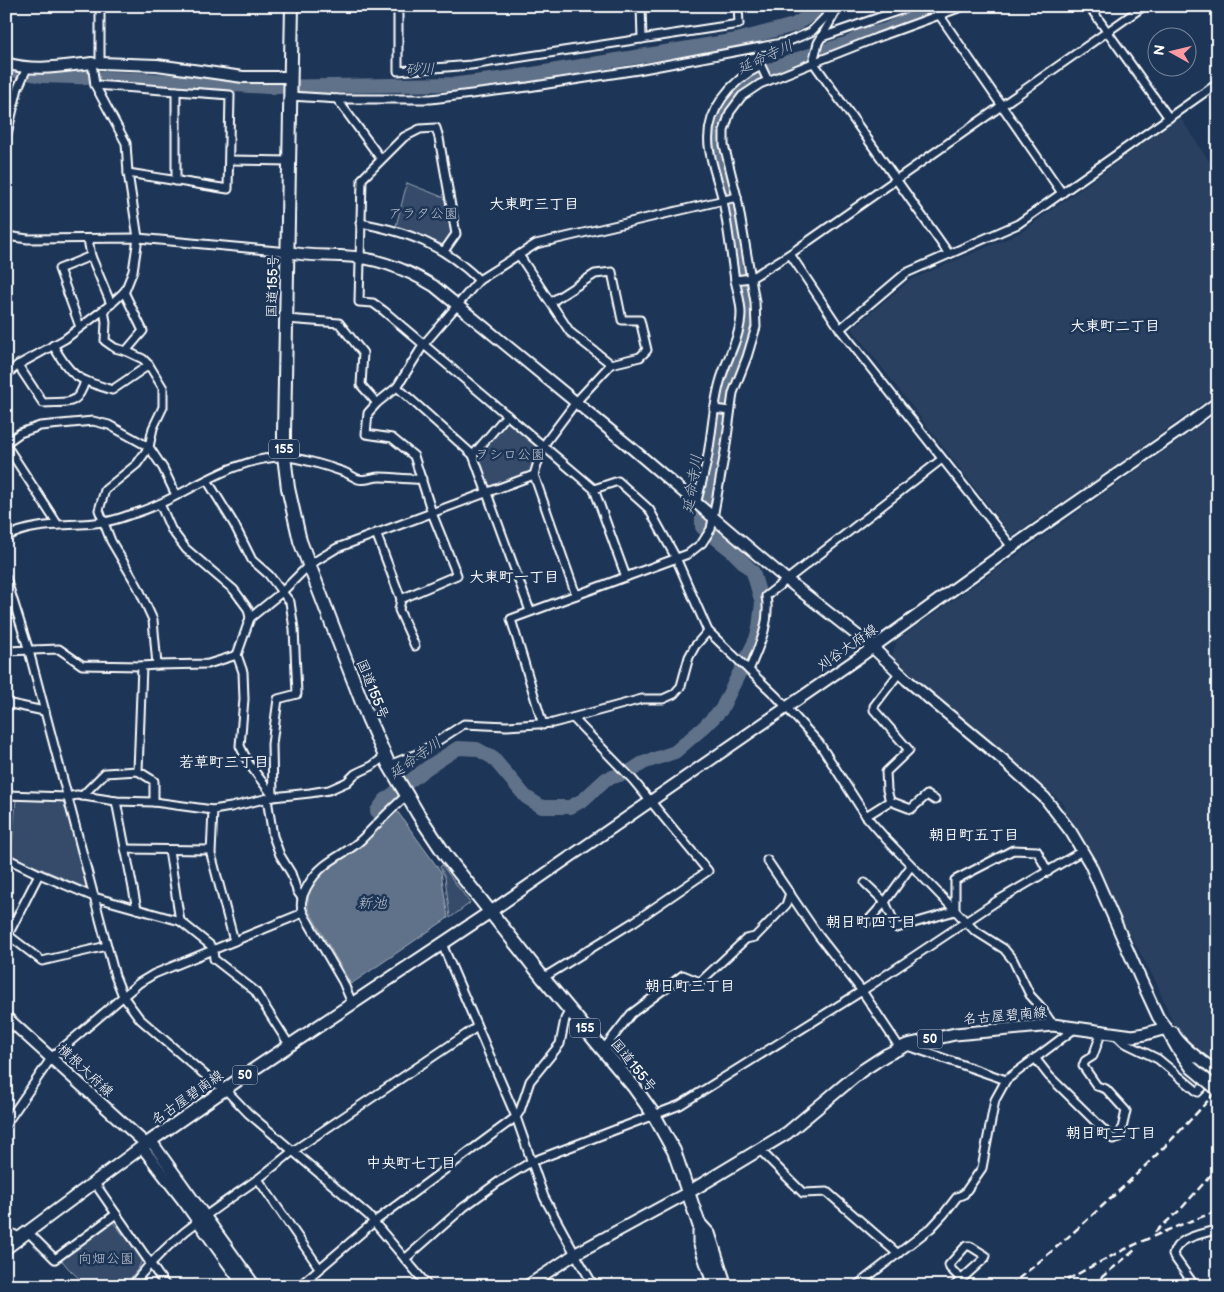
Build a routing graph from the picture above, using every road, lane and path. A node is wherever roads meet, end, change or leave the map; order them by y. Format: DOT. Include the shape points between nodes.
graph roads {
  1 [pos="100,6"];
  2 [pos="292,6"];
  3 [pos="398,6"];
  4 [pos="641,6"];
  5 [pos="738,6"];
  6 [pos="838,6"];
  7 [pos="912,6"];
  8 [pos="964,6"];
  9 [pos="1089,6"];
  10 [pos="1144,6"];
  11 [pos="940,16"];
  12 [pos="1107,31"];
  13 [pos="642,39"];
  14 [pos="820,40"];
  15 [pos="813,62"];
  16 [pos="6,63"];
  17 [pos="95,64"];
  18 [pos="27,68"];
  19 [pos="290,77"];
  20 [pos="768,80"];
  21 [pos="1218,82"];
  22 [pos="94,85"];
  23 [pos="176,91"];
  24 [pos="290,96"];
  25 [pos="337,99"];
  26 [pos="1002,105"];
  27 [pos="714,116"];
  28 [pos="1169,118"];
  29 [pos="726,120"];
  30 [pos="6,138"];
  31 [pos="381,159"];
  32 [pos="230,160"];
  33 [pos="289,162"];
  34 [pos="128,174"];
  35 [pos="896,180"];
  36 [pos="176,181"];
  37 [pos="1062,193"];
  38 [pos="736,197"];
  39 [pos="723,200"];
  40 [pos="360,223"];
  41 [pos="6,236"];
  42 [pos="88,238"];
  43 [pos="138,238"];
  44 [pos="444,250"];
  45 [pos="288,252"];
  46 [pos="790,254"];
  47 [pos="949,254"];
  48 [pos="520,255"];
  49 [pos="91,256"];
  50 [pos="360,257"];
  51 [pos="751,278"];
  52 [pos="479,280"];
  53 [pos="735,280"];
  54 [pos="124,292"];
  55 [pos="551,302"];
  56 [pos="111,304"];
  57 [pos="457,304"];
  58 [pos="104,310"];
  59 [pos="286,319"];
  60 [pos="80,328"];
  61 [pos="840,328"];
  62 [pos="424,344"];
  63 [pos="53,345"];
  64 [pos="126,351"];
  65 [pos="611,364"];
  66 [pos="18,365"];
  67 [pos="149,365"];
  68 [pos="6,375"];
  69 [pos="84,381"];
  70 [pos="397,387"];
  71 [pos="576,402"];
  72 [pos="1218,402"];
  73 [pos="377,403"];
  74 [pos="714,409"];
  75 [pos="730,411"];
  76 [pos="507,415"];
  77 [pos="6,444"];
  78 [pos="543,446"];
  79 [pos="149,448"];
  80 [pos="284,456"];
  81 [pos="473,456"];
  82 [pos="942,458"];
  83 [pos="534,475"];
  84 [pos="422,479"];
  85 [pos="208,480"];
  86 [pos="594,488"];
  87 [pos="486,493"];
  88 [pos="176,495"];
  89 [pos="160,504"];
  90 [pos="696,504"];
  91 [pos="432,513"];
  92 [pos="714,519"];
  93 [pos="103,522"];
  94 [pos="58,525"];
  95 [pos="376,533"];
  96 [pos="6,537"];
  97 [pos="1012,547"];
  98 [pos="676,558"];
  99 [pos="309,566"];
  100 [pos="626,577"];
  101 [pos="6,578"];
  102 [pos="787,580"];
  103 [pos="282,592"];
  104 [pos="576,595"];
  105 [pos="401,599"];
  106 [pos="530,611"];
  107 [pos="250,618"];
  108 [pos="708,631"];
  109 [pos="415,646"];
  110 [pos="872,647"];
  111 [pos="6,651"];
  112 [pos="28,651"];
  113 [pos="238,655"];
  114 [pos="157,665"];
  115 [pos="142,666"];
  116 [pos="748,670"];
  117 [pos="899,673"];
  118 [pos="6,703"];
  119 [pos="786,706"];
  120 [pos="44,711"];
  121 [pos="573,718"];
  122 [pos="544,725"];
  123 [pos="387,761"];
  124 [pos="138,771"];
  125 [pos="6,795"];
  126 [pos="407,795"];
  127 [pos="82,796"];
  128 [pos="67,797"];
  129 [pos="270,798"];
  130 [pos="935,800"];
  131 [pos="116,801"];
  132 [pos="890,801"];
  133 [pos="154,802"];
  134 [pos="651,802"];
  135 [pos="213,810"];
  136 [pos="866,816"];
  137 [pos="125,849"];
  138 [pos="169,850"];
  139 [pos="210,850"];
  140 [pos="1082,851"];
  141 [pos="6,858"];
  142 [pos="767,860"];
  143 [pos="911,866"];
  144 [pos="1048,872"];
  145 [pos="39,874"];
  146 [pos="865,883"];
  147 [pos="790,893"];
  148 [pos="94,897"];
  149 [pos="302,898"];
  150 [pos="885,902"];
  151 [pos="136,909"];
  152 [pos="955,911"];
  153 [pos="490,912"];
  154 [pos="303,913"];
  155 [pos="180,921"];
  156 [pos="968,922"];
  157 [pos="866,923"];
  158 [pos="234,942"];
  159 [pos="442,944"];
  160 [pos="107,946"];
  161 [pos="213,950"];
  162 [pos="543,978"];
  163 [pos="1140,978"];
  164 [pos="862,991"];
  165 [pos="123,996"];
  166 [pos="352,1003"];
  167 [pos="570,1010"];
  168 [pos="6,1017"];
  169 [pos="1053,1025"];
  170 [pos="477,1027"];
  171 [pos="1078,1027"];
  172 [pos="1166,1028"];
  173 [pos="1102,1031"];
  174 [pos="1114,1033"];
  175 [pos="290,1046"];
  176 [pos="904,1047"];
  177 [pos="604,1050"];
  178 [pos="52,1057"];
  179 [pos="1035,1058"];
  180 [pos="1217,1072"];
  181 [pos="1006,1080"];
  182 [pos="225,1089"];
  183 [pos="1218,1090"];
  184 [pos="654,1115"];
  185 [pos="516,1117"];
  186 [pos="6,1124"];
  187 [pos="146,1144"];
  188 [pos="760,1150"];
  189 [pos="293,1151"];
  190 [pos="530,1162"];
  191 [pos="258,1178"];
  192 [pos="94,1182"];
  193 [pos="689,1192"];
  194 [pos="116,1214"];
  195 [pos="201,1218"];
  196 [pos="698,1220"];
  197 [pos="374,1222"];
  198 [pos="1218,1229"];
  199 [pos="6,1230"];
  200 [pos="25,1235"];
  201 [pos="6,1248"];
  202 [pos="575,1254"];
  203 [pos="898,1254"];
  204 [pos="405,1258"];
  205 [pos="151,1263"];
  206 [pos="320,1269"];
  207 [pos="961,1279"];
  208 [pos="1192,1282"];
  209 [pos="302,1285"];
  210 [pos="132,1286"];
  211 [pos="166,1286"];
  212 [pos="244,1286"];
  213 [pos="255,1286"];
  214 [pos="428,1286"];
  215 [pos="526,1286"];
  216 [pos="594,1286"];
  217 [pos="712,1286"];
  218 [pos="720,1286"];
  219 [pos="728,1286"];
  220 [pos="856,1286"];
  221 [pos="954,1286"];
  1 -- 17 [label="street"];
  2 -- 19 [label="highway, 国道155号 / 155"];
  3 -- 13 [label="street" via="398,71 471,65"];
  4 -- 13 [label="street"];
  5 -- 13 [label="street" via="739,24"];
  6 -- 14 [label="street"];
  6 -- 25 [label="street" via="811,32 771,46 638,70 431,99"];
  7 -- 14 [label="street"];
  8 -- 11 [label="street"];
  9 -- 12 [label="street"];
  10 -- 12 [label="street"];
  11 -- 15 [label="street"];
  11 -- 26 [label="street"];
  12 -- 26 [label="street"];
  12 -- 28 [label="street"];
  14 -- 15 [label="street"];
  15 -- 20 [label="street"];
  15 -- 35 [label="street"];
  16 -- 18 [label="street"];
  17 -- 18 [label="street"];
  17 -- 19 [label="street" via="157,65 243,77"];
  17 -- 22 [label="street"];
  18 -- 30 [label="street" via="18,88"];
  19 -- 24 [label="highway, 国道155号 / 155"];
  20 -- 27 [label="street" via="761,66 747,73 728,90"];
  20 -- 29 [label="street" via="742,96"];
  21 -- 28 [label="street"];
  22 -- 23 [label="street"];
  22 -- 34 [label="street" via="126,143"];
  23 -- 32 [label="street" via="230,95"];
  23 -- 36 [label="street"];
  24 -- 25 [label="street"];
  24 -- 33 [label="highway, 国道155号 / 155"];
  25 -- 31 [label="street"];
  26 -- 35 [label="street"];
  26 -- 37 [label="street"];
  27 -- 29 [label="street"];
  27 -- 39 [label="street" via="709,130 709,147"];
  28 -- 37 [label="street"];
  29 -- 38 [label="street" via="724,145"];
  31 -- 40 [label="street" via="362,178"];
  31 -- 44 [label="street" via="404,137 436,128 456,234"];
  32 -- 33 [label="street"];
  32 -- 36 [label="street" via="228,189"];
  33 -- 45 [label="highway, 国道155号 / 155"];
  34 -- 36 [label="street"];
  34 -- 43 [label="street"];
  35 -- 46 [label="street"];
  35 -- 47 [label="street"];
  37 -- 47 [label="street" via="1018,224"];
  38 -- 39 [label="street"];
  38 -- 51 [label="street"];
  39 -- 48 [label="street" via="536,244"];
  39 -- 53 [label="street"];
  40 -- 44 [label="street" via="394,230"];
  40 -- 50 [label="street"];
  41 -- 42 [label="street"];
  42 -- 43 [label="street"];
  42 -- 49 [label="street"];
  43 -- 45 [label="street"];
  43 -- 54 [label="street" via="133,271"];
  44 -- 52 [label="street"];
  45 -- 50 [label="street"];
  45 -- 59 [label="highway, 国道155号 / 155"];
  46 -- 51 [label="street"];
  46 -- 61 [label="street"];
  47 -- 61 [label="street" via="906,273"];
  48 -- 52 [label="street"];
  48 -- 55 [label="street"];
  49 -- 56 [label="street"];
  49 -- 60 [label="street" via="58,269"];
  50 -- 57 [label="street" via="418,277"];
  50 -- 62 [label="street" via="359,302 373,303"];
  51 -- 53 [label="street"];
  51 -- 75 [label="street" via="756,302 756,327"];
  52 -- 57 [label="street"];
  53 -- 74 [label="street" via="740,322 720,380"];
  54 -- 56 [label="street"];
  54 -- 64 [label="street" via="143,331"];
  55 -- 65 [label="street" via="570,332"];
  55 -- 65 [label="street" via="595,274 612,272 622,320 640,320 648,350 640,357"];
  56 -- 58 [label="street"];
  57 -- 62 [label="street"];
  57 -- 71 [label="street"];
  58 -- 60 [label="street"];
  58 -- 64 [label="street" via="105,341"];
  59 -- 73 [label="street" via="339,323 363,353 361,384"];
  59 -- 80 [label="highway, 国道155号 / 155"];
  60 -- 63 [label="street"];
  61 -- 82 [label="street"];
  62 -- 70 [label="street"];
  62 -- 76 [label="street"];
  63 -- 66 [label="street"];
  63 -- 69 [label="street" via="73,374"];
  64 -- 67 [label="street"];
  65 -- 71 [label="street"];
  66 -- 68 [label="street"];
  66 -- 69 [label="street" via="42,403 75,401"];
  67 -- 69 [label="street" via="112,390"];
  67 -- 79 [label="street" via="163,388 163,406 153,428"];
  70 -- 73 [label="street"];
  70 -- 81 [label="street"];
  71 -- 78 [label="street"];
  71 -- 90 [label="street"];
  72 -- 97 [label="street, 刈谷大府線"];
  73 -- 84 [label="street" via="368,413 366,434 392,438 414,456"];
  74 -- 75 [label="street"];
  74 -- 90 [label="street"];
  75 -- 92 [label="street"];
  76 -- 78 [label="street"];
  76 -- 81 [label="street"];
  77 -- 79 [label="street" via="31,428 93,421 109,425"];
  77 -- 94 [label="street"];
  78 -- 83 [label="street"];
  78 -- 86 [label="street"];
  79 -- 88 [label="street"];
  79 -- 93 [label="street" via="137,464 105,490 99,510"];
  80 -- 84 [label="street" via="365,480 378,477"];
  80 -- 85 [label="street" via="248,463"];
  80 -- 99 [label="highway, 国道155号 / 155" via="294,518"];
  81 -- 87 [label="street"];
  82 -- 97 [label="street"];
  82 -- 102 [label="street"];
  83 -- 87 [label="street"];
  83 -- 104 [label="street"];
  84 -- 91 [label="street"];
  85 -- 88 [label="street"];
  85 -- 103 [label="street" via="252,560"];
  86 -- 98 [label="street" via="618,481 649,509"];
  86 -- 100 [label="street"];
  87 -- 91 [label="street"];
  87 -- 106 [label="street"];
  88 -- 89 [label="street"];
  89 -- 93 [label="street"];
  89 -- 107 [label="street" via="186,549 234,590 248,609"];
  90 -- 92 [label="street"];
  91 -- 95 [label="street"];
  91 -- 105 [label="street" via="457,575"];
  92 -- 98 [label="street" via="702,543 688,554"];
  92 -- 102 [label="street"];
  93 -- 94 [label="street"];
  93 -- 114 [label="street" via="153,620"];
  94 -- 96 [label="street" via="21,530"];
  95 -- 99 [label="street" via="337,548"];
  95 -- 105 [label="street"];
  97 -- 110 [label="street, 刈谷大府線"];
  98 -- 100 [label="street"];
  98 -- 108 [label="street"];
  99 -- 103 [label="street"];
  99 -- 123 [label="highway, 国道155号 / 155"];
  100 -- 104 [label="street"];
  101 -- 112 [label="street"];
  102 -- 110 [label="street"];
  102 -- 116 [label="street" via="766,596 768,617 761,643"];
  103 -- 107 [label="street"];
  103 -- 129 [label="street" via="290,602 297,694 278,699"];
  104 -- 106 [label="street"];
  105 -- 109 [label="street" via="399,610"];
  106 -- 122 [label="street" via="511,619"];
  107 -- 113 [label="street"];
  108 -- 116 [label="street"];
  108 -- 121 [label="street" via="695,646 681,686 674,694 663,699 642,699"];
  110 -- 117 [label="street"];
  110 -- 119 [label="street, 刈谷大府線"];
  111 -- 112 [label="street"];
  112 -- 115 [label="street" via="59,649 82,665"];
  112 -- 120 [label="street"];
  113 -- 114 [label="street" via="208,664"];
  113 -- 129 [label="street" via="243,672 244,700 240,746"];
  114 -- 115 [label="street"];
  115 -- 124 [label="street"];
  116 -- 119 [label="street"];
  117 -- 132 [label="street" via="874,706 909,750 886,772"];
  117 -- 140 [label="street" via="1045,798"];
  118 -- 120 [label="street"];
  119 -- 134 [label="street, 刈谷大府線"];
  119 -- 136 [label="street" via="819,743"];
  120 -- 128 [label="street"];
  121 -- 122 [label="street"];
  121 -- 134 [label="street"];
  122 -- 123 [label="street" via="464,724 419,753"];
  123 -- 126 [label="highway, 国道155号 / 155"];
  123 -- 129 [label="street" via="328,790"];
  124 -- 127 [label="street" via="105,773"];
  124 -- 133 [label="street" via="154,780"];
  125 -- 128 [label="street"];
  126 -- 149 [label="street" via="361,840 323,866"];
  126 -- 153 [label="highway, 国道155号 / 155" via="446,856"];
  127 -- 128 [label="street"];
  127 -- 131 [label="street"];
  128 -- 148 [label="street"];
  129 -- 135 [label="street"];
  129 -- 149 [label="street" via="273,836"];
  130 -- 132 [label="street" via="927,795 911,809"];
  131 -- 133 [label="street"];
  131 -- 137 [label="street"];
  132 -- 136 [label="street"];
  133 -- 135 [label="street"];
  134 -- 153 [label="street, 刈谷大府線"];
  134 -- 162 [label="street" via="708,871"];
  135 -- 139 [label="street"];
  136 -- 143 [label="street"];
  137 -- 138 [label="street"];
  137 -- 151 [label="street"];
  138 -- 139 [label="street"];
  138 -- 155 [label="street"];
  139 -- 158 [label="street"];
  140 -- 144 [label="street"];
  140 -- 163 [label="street"];
  141 -- 145 [label="street"];
  142 -- 147 [label="street"];
  143 -- 150 [label="street"];
  143 -- 152 [label="street"];
  144 -- 152 [label="street" via="1037,851 1013,850 955,880"];
  144 -- 156 [label="street"];
  145 -- 148 [label="street"];
  145 -- 160 [label="street" via="8,935 42,961"];
  146 -- 150 [label="street"];
  147 -- 164 [label="street"];
  147 -- 177 [label="street" via="786,905 755,937 746,939 700,982 684,975 631,1014"];
  148 -- 151 [label="street"];
  148 -- 160 [label="street"];
  149 -- 154 [label="street"];
  150 -- 152 [label="street" via="897,928"];
  150 -- 157 [label="street"];
  151 -- 155 [label="street"];
  152 -- 156 [label="street"];
  153 -- 159 [label="main road, 名古屋碧南線 / 50"];
  153 -- 162 [label="highway, 国道155号 / 155"];
  154 -- 158 [label="street"];
  154 -- 166 [label="street"];
  155 -- 161 [label="street"];
  156 -- 164 [label="street"];
  156 -- 169 [label="street" via="974,930 1004,949 1030,995"];
  158 -- 161 [label="street"];
  159 -- 166 [label="main road, 名古屋碧南線 / 50"];
  159 -- 170 [label="street"];
  160 -- 165 [label="street"];
  161 -- 165 [label="street" via="154,974"];
  161 -- 175 [label="street" via="214,959 255,991"];
  162 -- 167 [label="highway, 国道155号 / 155"];
  163 -- 172 [label="street"];
  163 -- 180 [label="street" via="1151,991 1175,1037"];
  164 -- 176 [label="street"];
  164 -- 184 [label="street" via="680,1105"];
  165 -- 178 [label="street"];
  165 -- 182 [label="street" via="140,1019"];
  166 -- 175 [label="main road, 名古屋碧南線 / 50"];
  167 -- 177 [label="highway, 国道155号 / 155"];
  167 -- 185 [label="street" via="560,1044 530,1082"];
  168 -- 178 [label="street, 横根大府線"];
  169 -- 171 [label="main road, 名古屋碧南線 / 50"];
  169 -- 176 [label="main road, 名古屋碧南線 / 50" via="955,1034"];
  170 -- 185 [label="street"];
  170 -- 189 [label="street"];
  171 -- 173 [label="main road, 名古屋碧南線 / 50"];
  171 -- 179 [label="street"];
  172 -- 174 [label="main road, 名古屋碧南線 / 50" via="1133,1036"];
  172 -- 183 [label="main road, bridge" via="1192,1068"];
  173 -- 174 [label="main road, 名古屋碧南線 / 50"];
  173 -- 179 [label="street" via="1092,1056 1083,1066 1096,1086 1106,1089 1126,1110 1118,1139 1113,1139"];
  174 -- 180 [label="street" via="1123,1042 1158,1059 1198,1092"];
  175 -- 182 [label="main road, 名古屋碧南線 / 50"];
  176 -- 181 [label="street"];
  176 -- 188 [label="main road, 名古屋碧南線 / 50" via="860,1072 787,1133"];
  177 -- 184 [label="highway, 国道155号 / 155"];
  178 -- 186 [label="street"];
  178 -- 187 [label="street, 横根大府線"];
  179 -- 181 [label="street"];
  181 -- 203 [label="street" via="995,1100 982,1168 964,1194 957,1197 932,1228"];
  182 -- 187 [label="main road, 名古屋碧南線 / 50"];
  182 -- 189 [label="street"];
  184 -- 190 [label="street"];
  184 -- 193 [label="highway, 国道155号 / 155" via="671,1144"];
  185 -- 190 [label="street"];
  185 -- 197 [label="street"];
  187 -- 192 [label="main road, 名古屋碧南線 / 50"];
  187 -- 195 [label="street, 横根大府線" via="185,1202"];
  188 -- 193 [label="main road, 名古屋碧南線 / 50"];
  188 -- 203 [label="street" via="803,1193 827,1192"];
  189 -- 191 [label="street"];
  189 -- 197 [label="street"];
  190 -- 202 [label="street" via="544,1197"];
  190 -- 204 [label="street" via="464,1207"];
  191 -- 195 [label="street"];
  191 -- 206 [label="street"];
  192 -- 194 [label="street"];
  192 -- 200 [label="main road, 名古屋碧南線 / 50"];
  193 -- 196 [label="highway, 国道155号 / 155"];
  193 -- 202 [label="street"];
  194 -- 200 [label="street" via="55,1259"];
  194 -- 205 [label="street"];
  195 -- 205 [label="street"];
  195 -- 212 [label="street"];
  195 -- 213 [label="street"];
  196 -- 217 [label="street" via="697,1242"];
  196 -- 218 [label="highway, 国道155号 / 155"];
  196 -- 219 [label="street" via="711,1233"];
  197 -- 204 [label="street"];
  197 -- 206 [label="street"];
  198 -- 208 [label="street" via="1182,1241 1174,1250 1173,1255"];
  199 -- 200 [label="street"];
  200 -- 201 [label="main road, 名古屋碧南線 / 50"];
  202 -- 215 [label="street"];
  202 -- 216 [label="street"];
  203 -- 220 [label="street"];
  204 -- 214 [label="street"];
  205 -- 210 [label="street"];
  205 -- 211 [label="street"];
  206 -- 209 [label="street"];
  207 -- 207 [label="street" via="986,1256 970,1246 966,1246 949,1265"];
  207 -- 221 [label="street"];
}
